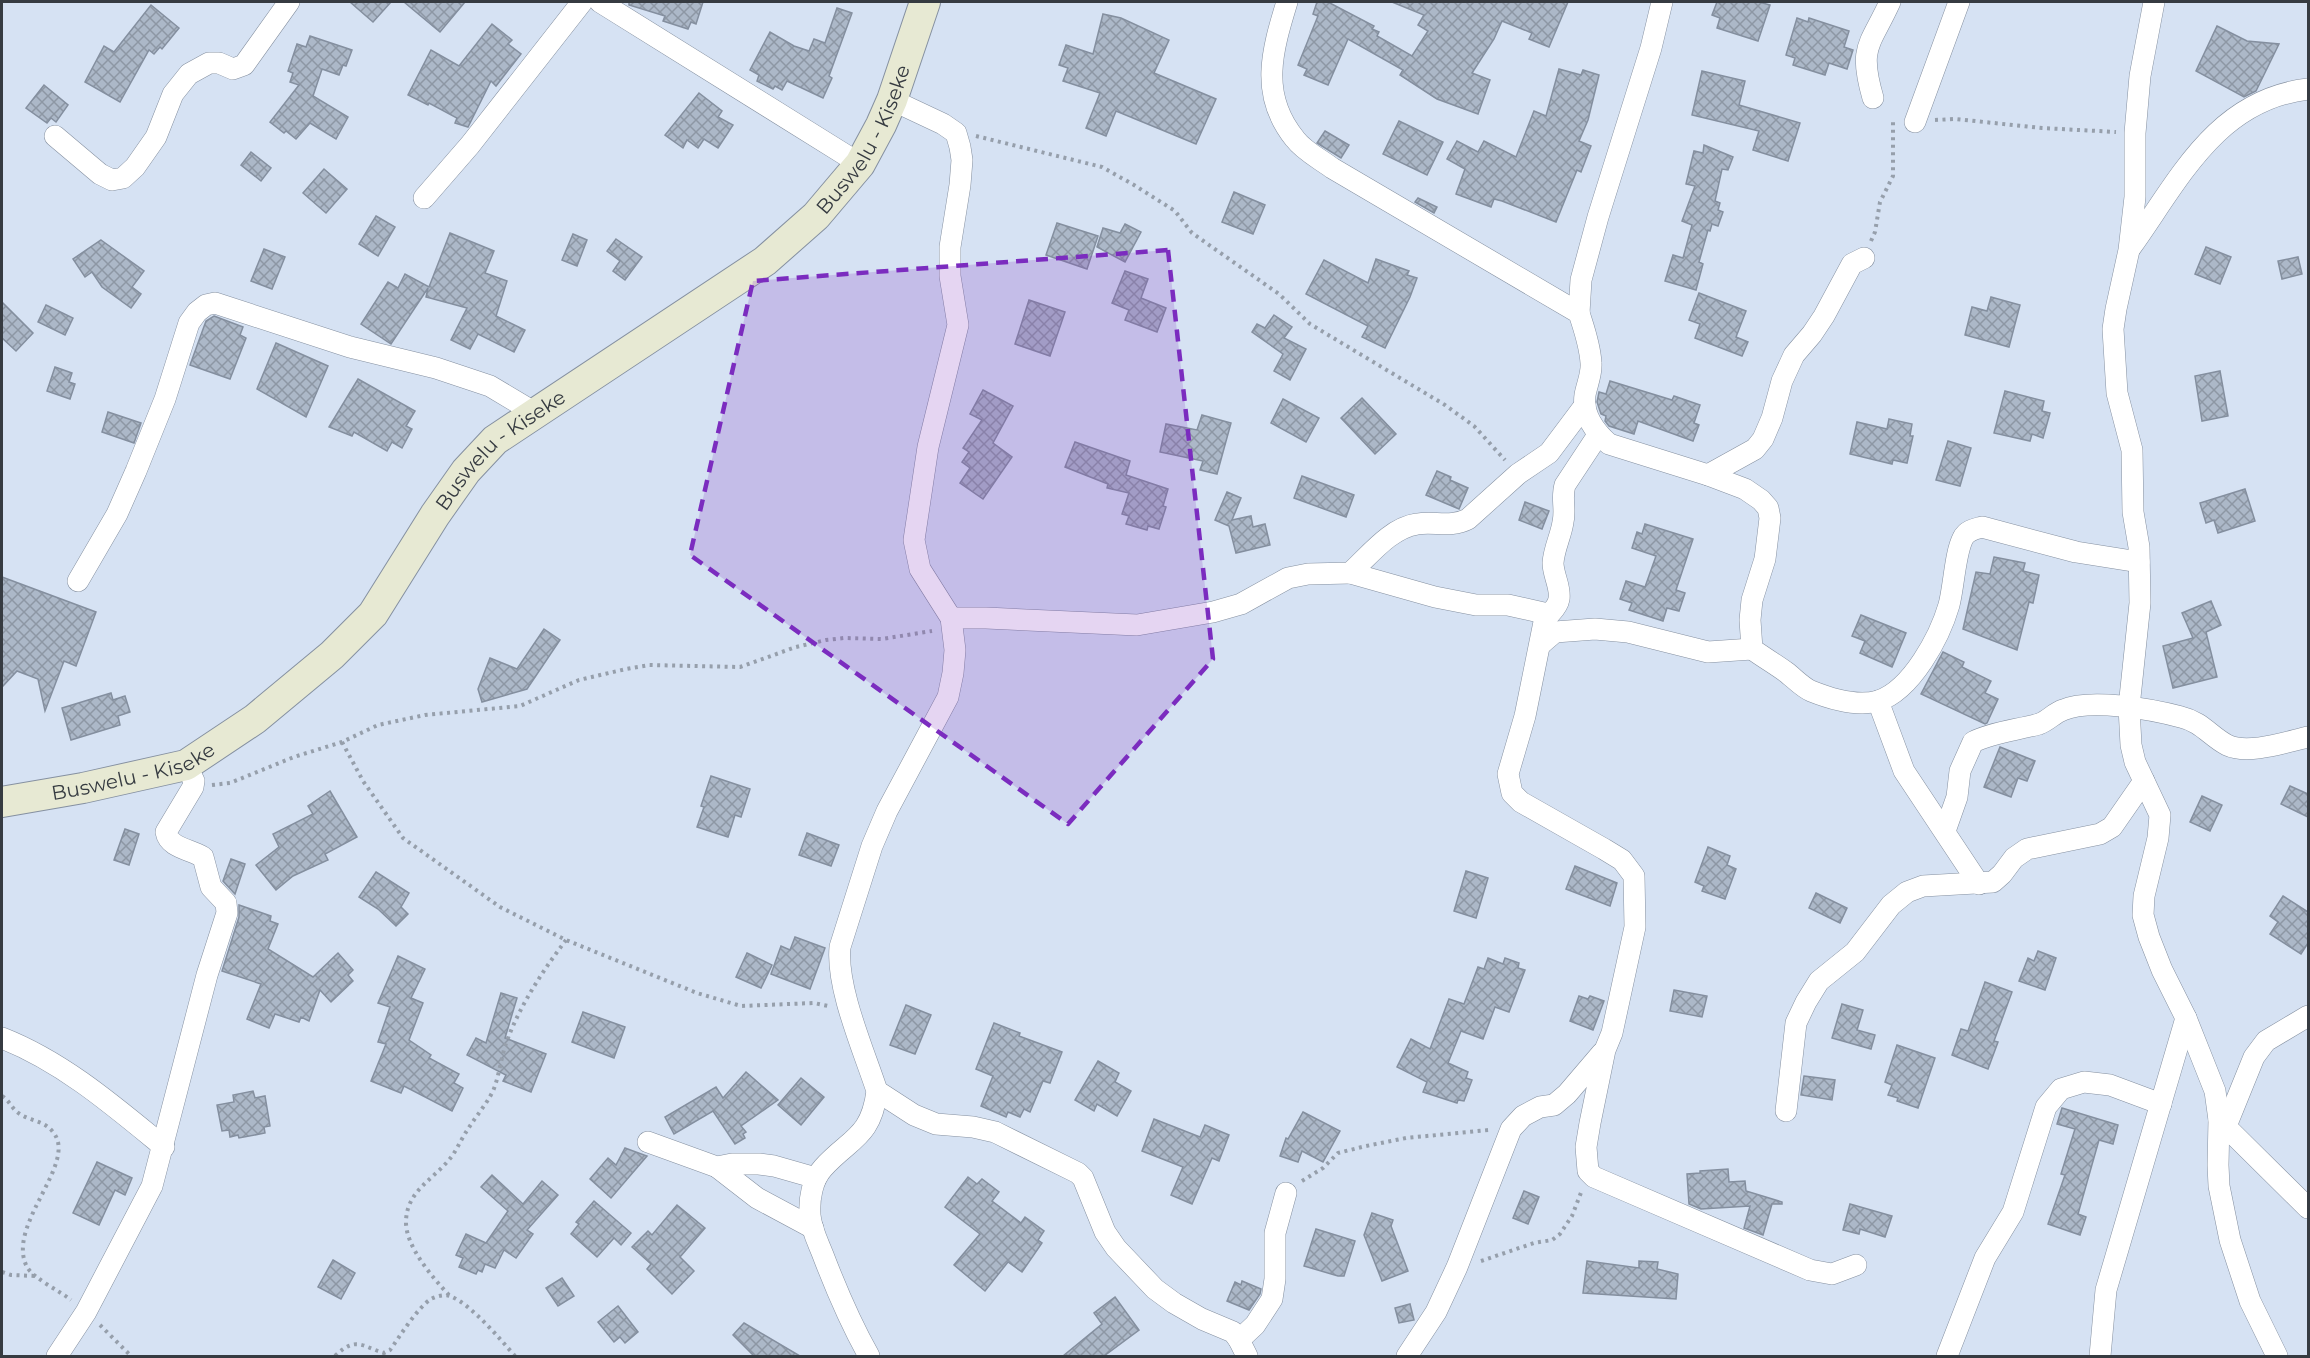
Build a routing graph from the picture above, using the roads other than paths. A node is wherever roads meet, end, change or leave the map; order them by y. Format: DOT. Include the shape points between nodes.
graph roads {
  1 [pos="290,2"];
  2 [pos="582,2"];
  3 [pos="600,2"];
  4 [pos="925,2"];
  5 [pos="1287,2"];
  6 [pos="1662,2"];
  7 [pos="1890,2"];
  8 [pos="1959,2"];
  9 [pos="2154,2"];
  10 [pos="2308,89"];
  11 [pos="1873,98"];
  12 [pos="892,100"];
  13 [pos="1915,122"];
  14 [pos="55,136"];
  15 [pos="860,164"];
  16 [pos="424,198"];
  17 [pos="2129,250"];
  18 [pos="1864,258"];
  19 [pos="1579,313"];
  20 [pos="1585,405"];
  21 [pos="537,414"];
  22 [pos="1595,439"];
  23 [pos="1557,443"];
  24 [pos="1708,475"];
  25 [pos="2139,562"];
  26 [pos="1350,573"];
  27 [pos="78,581"];
  28 [pos="1548,614"];
  29 [pos="952,622"];
  30 [pos="1541,644"];
  31 [pos="1752,649"];
  32 [pos="1878,701"];
  33 [pos="2129,707"];
  34 [pos="2308,737"];
  35 [pos="189,776"];
  36 [pos="2144,782"];
  37 [pos="2,802"];
  38 [pos="1945,831"];
  39 [pos="1979,884"];
  40 [pos="2308,1016"];
  41 [pos="2186,1018"];
  42 [pos="2,1038"];
  43 [pos="1605,1050"];
  44 [pos="877,1091"];
  45 [pos="2161,1104"];
  46 [pos="1785,1111"];
  47 [pos="2223,1123"];
  48 [pos="648,1142"];
  49 [pos="164,1147"];
  50 [pos="717,1167"];
  51 [pos="816,1178"];
  52 [pos="1286,1193"];
  53 [pos="2308,1208"];
  54 [pos="813,1228"];
  55 [pos="1856,1265"];
  56 [pos="1243,1348"];
  57 [pos="863,1354"];
  58 [pos="57,1356"];
  59 [pos="1407,1356"];
  60 [pos="1947,1356"];
  61 [pos="2100,1356"];
  62 [pos="2277,1356"];
  1 -- 14 [label="street" via="244,65 233,69 209,63 189,74 173,94 156,137 123,178 112,180 100,174"];
  2 -- 16 [label="street"];
  3 -- 15 [label="street"];
  4 -- 12 [label="main road, Buswelu - Kiseke"];
  5 -- 19 [label="street" via="1272,59 1272,93 1278,114 1295,141 1332,168"];
  6 -- 19 [label="street" via="1581,280"];
  7 -- 11 [label="street" via="1868,42 1865,61"];
  8 -- 13 [label="street"];
  9 -- 17 [label="street" via="2140,76"];
  10 -- 17 [label="street" via="2255,106 2227,122 2174,183"];
  12 -- 15 [label="main road, Buswelu - Kiseke"];
  12 -- 29 [label="street" via="956,133 962,160 950,257 958,325 928,447 914,540 920,569"];
  15 -- 21 [label="main road, Buswelu - Kiseke" via="816,216 765,261"];
  17 -- 25 [label="street" via="2113,329 2117,393 2132,450"];
  18 -- 24 [label="street" via="1852,264 1824,316 1794,355 1763,439 1755,449"];
  19 -- 20 [label="street" via="1592,365"];
  20 -- 22 [label="street"];
  20 -- 23 [label="street"];
  21 -- 27 [label="street" via="490,386 436,368 350,347 215,303 206,305 189,323 165,399 136,471 117,514"];
  21 -- 35 [label="main road, Buswelu - Kiseke" via="495,440 466,471 373,614 332,655"];
  22 -- 23 [label="street"];
  22 -- 24 [label="street"];
  22 -- 28 [label="street" via="1562,495 1564,522 1553,562 1559,600"];
  23 -- 26 [label="street" via="1468,519 1403,528"];
  24 -- 31 [label="street" via="1745,489 1768,508 1765,559 1752,600"];
  25 -- 32 [label="street" via="2076,552 1982,527 1973,529 1964,535 1949,604 1931,650 1908,679"];
  25 -- 33 [label="street" via="2140,603"];
  26 -- 28 [label="street" via="1435,597"];
  26 -- 29 [label="street" via="1288,578 1241,604 1137,625 1080,621"];
  28 -- 30 [label="street"];
  29 -- 44 [label="street" via="955,650 948,697 872,846 840,947 838,963"];
  30 -- 31 [label="street" via="1555,632 1595,629 1628,632 1708,652"];
  30 -- 43 [label="street" via="1508,774 1512,793 1521,802 1622,860 1634,876 1635,927"];
  31 -- 32 [label="street" via="1809,690 1838,700"];
  32 -- 38 [label="street" via="1904,771"];
  33 -- 34 [label="street" via="2199,723 2227,745 2244,750"];
  33 -- 36 [label="street" via="2131,745"];
  33 -- 38 [label="street" via="2084,705 2062,710 2043,723 1972,742 1960,771 1957,797"];
  35 -- 37 [label="main road, Buswelu - Kiseke"];
  35 -- 49 [label="street" via="167,838 202,857 211,887 228,908"];
  36 -- 39 [label="street" via="2112,827 2100,834 2027,849 1993,882"];
  36 -- 41 [label="street" via="2160,815 2160,827 2143,915 2162,970"];
  38 -- 39 [label="street"];
  39 -- 46 [label="street" via="1923,886 1907,892 1891,905 1855,952 1819,981 1796,1023"];
  40 -- 47 [label="street" via="2266,1041 2254,1057"];
  41 -- 45 [label="street"];
  41 -- 47 [label="street" via="2215,1091"];
  42 -- 49 [label="street" via="83,1083"];
  43 -- 55 [label="street" via="1586,1147 1588,1171 1594,1177 1810,1270 1832,1274"];
  43 -- 59 [label="street" via="1554,1105 1540,1107 1511,1129 1457,1267 1436,1312"];
  44 -- 51 [label="street" via="863,1132"];
  44 -- 56 [label="street" via="936,1124 995,1132 1078,1173 1116,1248 1155,1289 1202,1319 1233,1332"];
  45 -- 60 [label="street" via="2110,1085 2084,1082 2061,1089 2046,1107 2013,1212 1985,1258"];
  45 -- 61 [label="street" via="2106,1290"];
  47 -- 53 [label="street"];
  47 -- 62 [label="street" via="2217,1165 2230,1240 2250,1300"];
  48 -- 50 [label="street"];
  49 -- 58 [label="street" via="153,1186 86,1312"];
  50 -- 51 [label="street" via="759,1164"];
  50 -- 54 [label="street" via="757,1198"];
  51 -- 54 [label="street" via="811,1202"];
  52 -- 56 [label="street" via="1275,1233 1272,1299"];
  54 -- 57 [label="street"];
}
